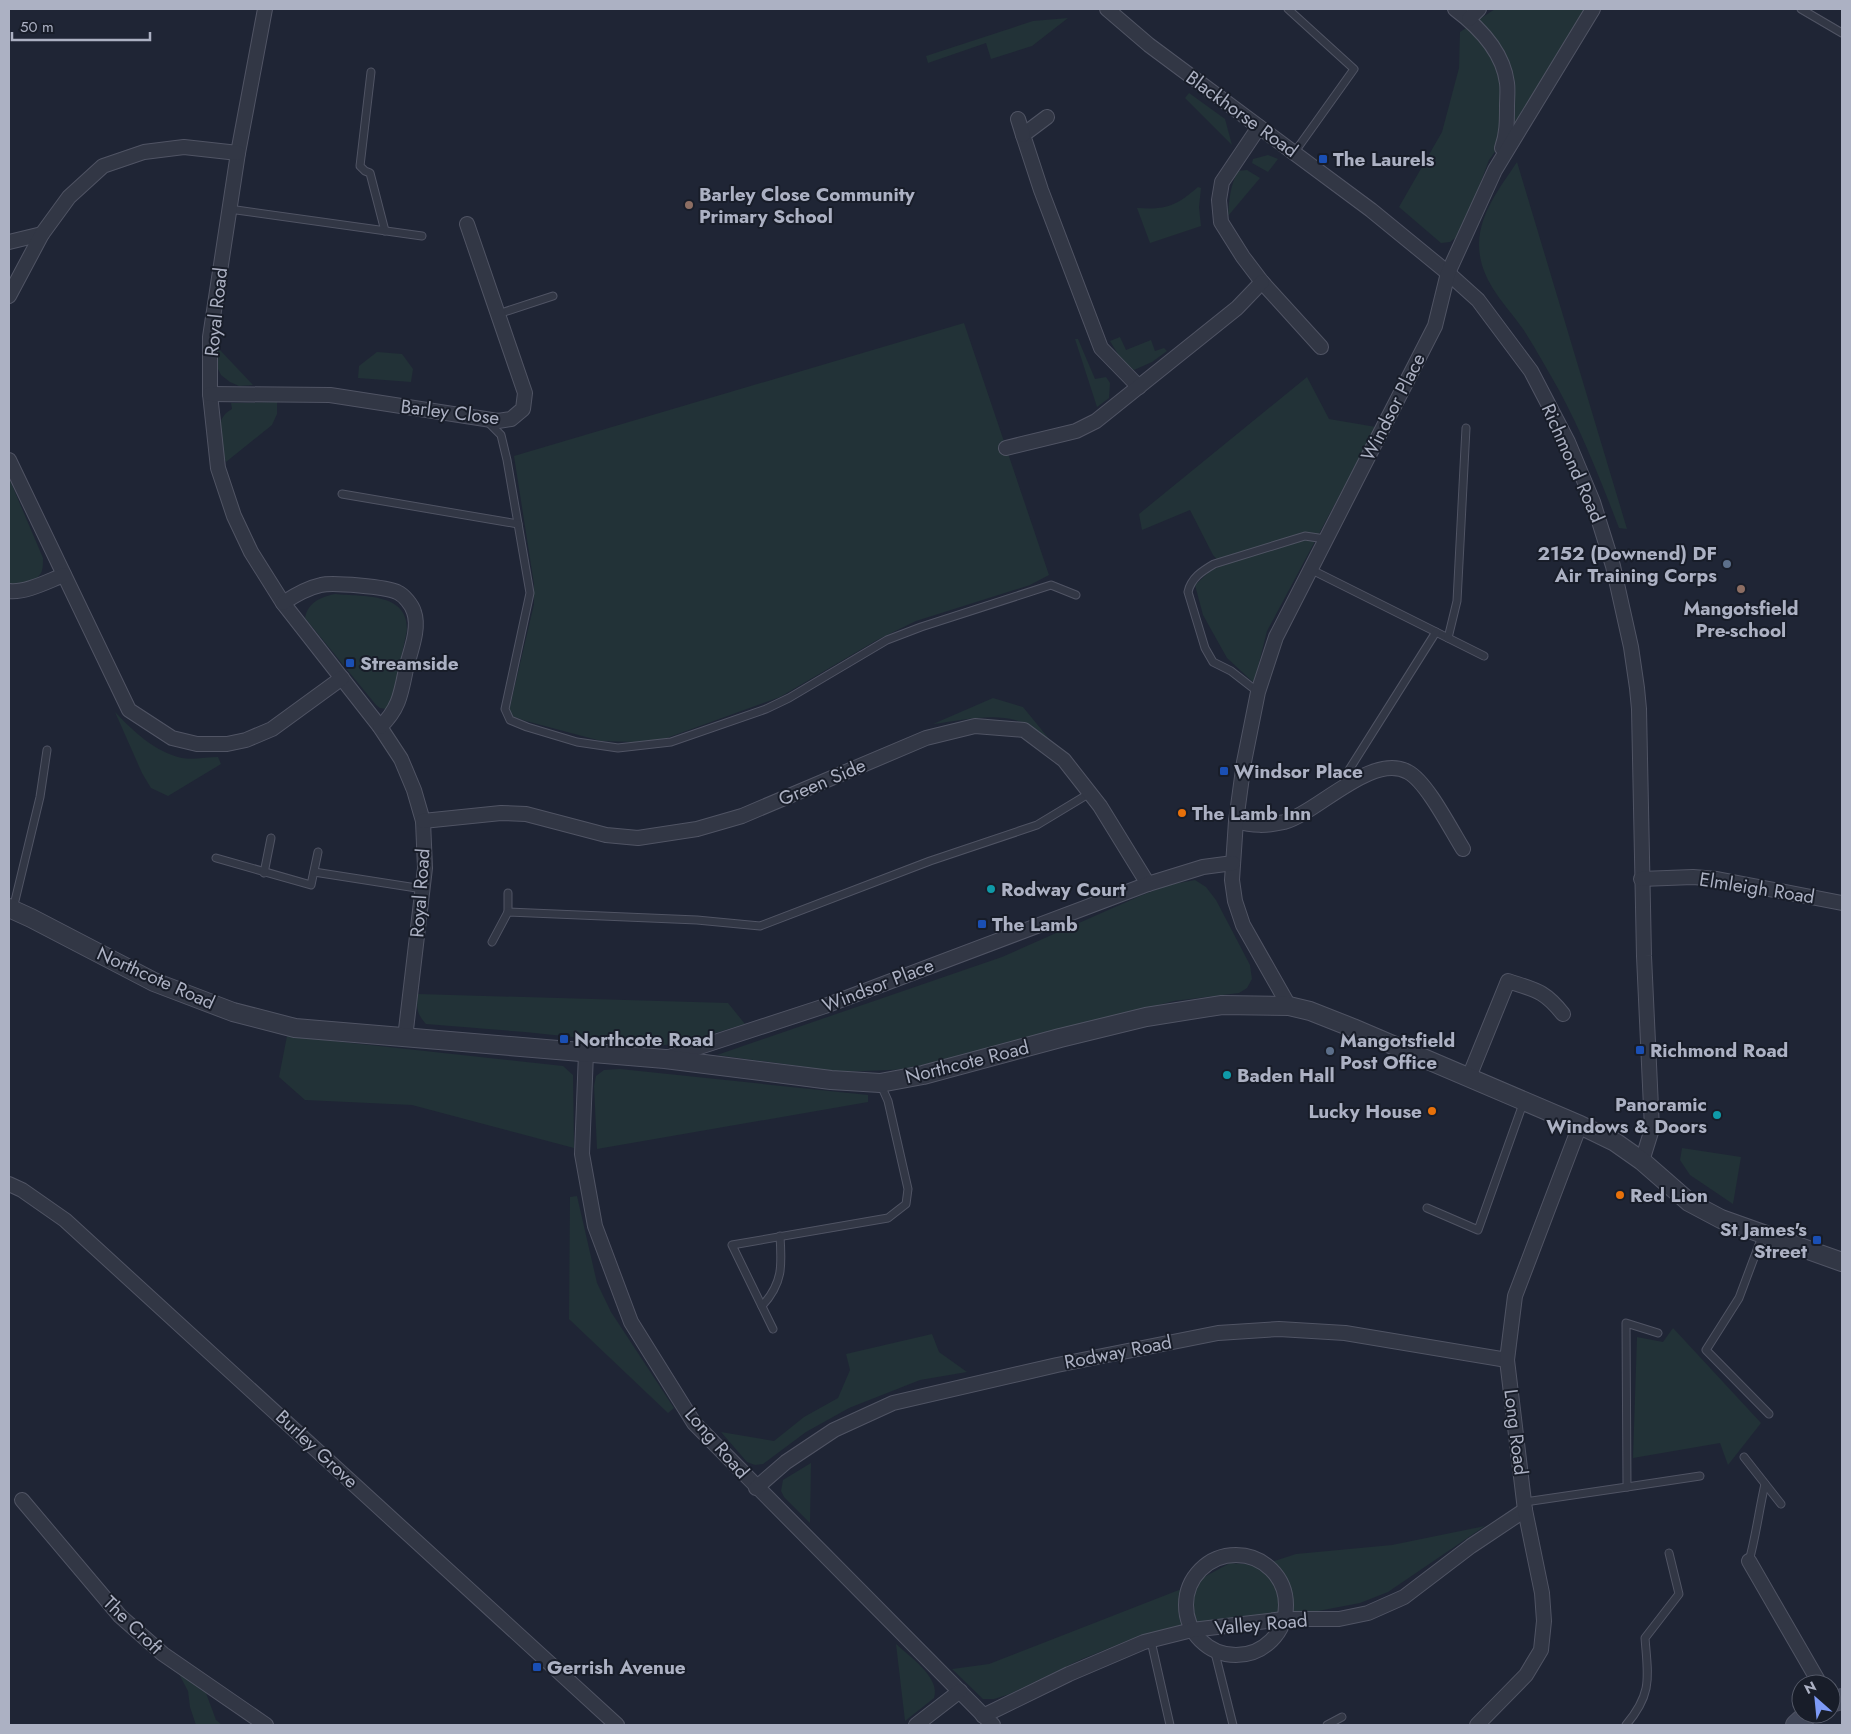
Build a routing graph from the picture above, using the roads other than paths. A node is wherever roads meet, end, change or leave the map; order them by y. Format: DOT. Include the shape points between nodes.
graph roads {
  1 [pos="265,9"];
  2 [pos="1108,9"];
  3 [pos="1288,9"];
  4 [pos="1455,9"];
  5 [pos="1479,9"];
  6 [pos="1593,9"];
  7 [pos="1801,9"];
  8 [pos="1469,19"];
  9 [pos="1842,33"];
  10 [pos="372,72"];
  11 [pos="1047,117"];
  12 [pos="1018,119"];
  13 [pos="1259,127"];
  14 [pos="1023,135"];
  15 [pos="238,153"];
  16 [pos="1294,153"];
  17 [pos="1494,170"];
  18 [pos="229,208"];
  19 [pos="467,224"];
  20 [pos="385,231"];
  21 [pos="42,234"];
  22 [pos="422,236"];
  23 [pos="9,242"];
  24 [pos="1448,273"];
  25 [pos="1262,282"];
  26 [pos="9,296"];
  27 [pos="552,296"];
  28 [pos="498,314"];
  29 [pos="1321,347"];
  30 [pos="1139,387"];
  31 [pos="210,394"];
  32 [pos="486,420"];
  33 [pos="1466,428"];
  34 [pos="1006,448"];
  35 [pos="9,460"];
  36 [pos="342,494"];
  37 [pos="518,524"];
  38 [pos="1325,539"];
  39 [pos="1310,569"];
  40 [pos="64,575"];
  41 [pos="9,591"];
  42 [pos="1076,595"];
  43 [pos="283,603"];
  44 [pos="1436,632"];
  45 [pos="1448,638"];
  46 [pos="1484,656"];
  47 [pos="342,678"];
  48 [pos="1258,692"];
  49 [pos="380,727"];
  50 [pos="47,750"];
  51 [pos="1347,773"];
  52 [pos="1090,793"];
  53 [pos="422,821"];
  54 [pos="1236,821"];
  55 [pos="271,838"];
  56 [pos="1464,849"];
  57 [pos="318,852"];
  58 [pos="216,858"];
  59 [pos="1232,863"];
  60 [pos="314,872"];
  61 [pos="264,873"];
  62 [pos="1642,879"];
  63 [pos="1148,884"];
  64 [pos="424,889"];
  65 [pos="508,893"];
  66 [pos="1842,903"];
  67 [pos="11,909"];
  68 [pos="508,912"];
  69 [pos="492,942"];
  70 [pos="1289,1006"];
  71 [pos="1563,1014"];
  72 [pos="405,1038"];
  73 [pos="586,1053"];
  74 [pos="665,1059"];
  75 [pos="1469,1077"];
  76 [pos="880,1083"];
  77 [pos="1524,1101"];
  78 [pos="1580,1125"];
  79 [pos="1642,1161"];
  80 [pos="9,1184"];
  81 [pos="1427,1208"];
  82 [pos="1763,1234"];
  83 [pos="780,1236"];
  84 [pos="1842,1262"];
  85 [pos="762,1306"];
  86 [pos="773,1329"];
  87 [pos="1658,1333"];
  88 [pos="1507,1360"];
  89 [pos="1770,1414"];
  90 [pos="1744,1457"];
  91 [pos="1700,1476"];
  92 [pos="1765,1484"];
  93 [pos="1627,1487"];
  94 [pos="756,1488"];
  95 [pos="22,1500"];
  96 [pos="1781,1504"];
  97 [pos="1525,1506"];
  98 [pos="1669,1553"];
  99 [pos="1749,1561"];
  100 [pos="1284,1619"];
  101 [pos="1192,1630"];
  102 [pos="1151,1641"];
  103 [pos="1214,1649"];
  104 [pos="1814,1674"];
  105 [pos="960,1691"];
  106 [pos="1342,1717"];
  107 [pos="988,1721"];
  108 [pos="266,1725"];
  109 [pos="617,1725"];
  110 [pos="916,1725"];
  111 [pos="1170,1725"];
  112 [pos="1233,1725"];
  113 [pos="1327,1725"];
  114 [pos="1477,1725"];
  115 [pos="1626,1725"];
  1 -- 15 [label="street, Royal Road"];
  2 -- 13 [label="street, Blackhorse Road" via="1149,45"];
  3 -- 16 [label="lane" via="1354,69"];
  4 -- 8 [label="street"];
  5 -- 8 [label="street"];
  6 -- 17 [label="street"];
  7 -- 9 [label="lane"];
  8 -- 17 [label="street" via="1495,48 1508,83 1507,132"];
  10 -- 20 [label="lane" via="360,166 370,173"];
  11 -- 14 [label="street"];
  12 -- 14 [label="street"];
  13 -- 16 [label="street, Blackhorse Road"];
  13 -- 25 [label="street" via="1222,182 1219,200 1221,222"];
  14 -- 30 [label="street" via="1101,348"];
  15 -- 18 [label="street, Royal Road"];
  15 -- 21 [label="street" via="184,147 144,152 103,166 68,197"];
  16 -- 24 [label="street, Blackhorse Road"];
  17 -- 24 [label="street, Windsor Place"];
  18 -- 20 [label="lane"];
  18 -- 31 [label="street, Royal Road" via="210,337"];
  19 -- 28 [label="street, Barley Close"];
  20 -- 22 [label="lane"];
  21 -- 23 [label="street"];
  21 -- 26 [label="street"];
  24 -- 38 [label="street, Windsor Place" via="1435,326"];
  24 -- 62 [label="street, Richmond Road" via="1478,300 1531,371 1568,442 1606,540 1631,647 1639,709"];
  25 -- 29 [label="street"];
  25 -- 30 [label="street" via="1237,308"];
  27 -- 28 [label="lane"];
  28 -- 32 [label="street, Barley Close" via="525,393 522,409 511,419"];
  30 -- 34 [label="street" via="1096,421 1076,431"];
  31 -- 32 [label="street, Barley Close" via="330,395"];
  31 -- 43 [label="street, Royal Road" via="218,468 234,516 251,552"];
  32 -- 37 [label="lane" via="501,435"];
  33 -- 45 [label="lane" via="1457,601"];
  35 -- 40 [label="street"];
  36 -- 37 [label="lane"];
  37 -- 42 [label="lane" via="530,593 505,709 510,720 528,728 577,742 618,748 671,742 766,710 887,640 922,627 1051,585"];
  38 -- 39 [label="street, Windsor Place"];
  38 -- 48 [label="lane" via="1305,536 1214,564 1190,583 1188,592 1205,648 1213,662"];
  39 -- 44 [label="lane"];
  39 -- 48 [label="street, Windsor Place" via="1276,637"];
  40 -- 41 [label="street"];
  40 -- 47 [label="street" via="129,710 172,738 197,744 246,740 272,729"];
  43 -- 47 [label="street, Royal Road"];
  43 -- 49 [label="street" via="302,591 323,584 377,587 398,592 410,603 415,613 416,628 402,689 398,705"];
  44 -- 45 [label="lane"];
  44 -- 51 [label="lane"];
  45 -- 46 [label="lane"];
  47 -- 49 [label="street, Royal Road"];
  48 -- 54 [label="street, Windsor Place"];
  49 -- 53 [label="street, Royal Road" via="401,759"];
  50 -- 67 [label="lane" via="40,797"];
  52 -- 53 [label="street, Green Side" via="1064,760 1024,730 974,726 926,738 742,816 697,829 638,838 606,835 526,814 502,813"];
  52 -- 63 [label="street, Green Side"];
  52 -- 68 [label="lane" via="1037,825 760,926"];
  53 -- 64 [label="street, Royal Road"];
  54 -- 56 [label="street" via="1252,826 1285,822 1364,776 1390,768 1407,771 1423,786"];
  54 -- 59 [label="street, Windsor Place"];
  55 -- 61 [label="lane"];
  57 -- 60 [label="lane"];
  58 -- 61 [label="lane"];
  59 -- 63 [label="street, Windsor Place" via="1203,867"];
  59 -- 70 [label="street, Windsor Place" via="1235,902 1243,926"];
  60 -- 61 [label="lane" via="311,885"];
  60 -- 64 [label="lane"];
  62 -- 66 [label="street, Elmleigh Road" via="1717,879"];
  62 -- 79 [label="street, Richmond Road" via="1652,1129"];
  63 -- 74 [label="street, Windsor Place" via="825,1006"];
  64 -- 72 [label="street, Royal Road"];
  65 -- 68 [label="lane"];
  67 -- 72 [label="street, Northcote Road" via="154,982 233,1012 295,1028"];
  68 -- 69 [label="lane"];
  70 -- 75 [label="street, Northcote Road" via="1353,1028"];
  70 -- 76 [label="street, Northcote Road" via="1222,1005 1146,1017 923,1075"];
  71 -- 75 [label="street" via="1543,993 1508,981"];
  72 -- 73 [label="street, Northcote Road"];
  73 -- 74 [label="street, Northcote Road"];
  73 -- 94 [label="street, Long Road" via="582,1154 595,1226 631,1322 694,1423"];
  74 -- 76 [label="street, Northcote Road"];
  75 -- 77 [label="street, Northcote Road"];
  76 -- 83 [label="lane" via="888,1101 908,1189 906,1204 888,1218"];
  77 -- 78 [label="street, Northcote Road"];
  77 -- 81 [label="lane" via="1478,1230"];
  78 -- 79 [label="street, Northcote Road" via="1615,1142"];
  78 -- 88 [label="street, Long Road" via="1515,1296"];
  79 -- 82 [label="street, Northcote Road" via="1689,1202 1721,1220"];
  80 -- 109 [label="street, Burley Grove" via="65,1220"];
  82 -- 84 [label="street, Northcote Road"];
  82 -- 89 [label="lane" via="1739,1298 1706,1350"];
  83 -- 85 [label="lane" via="780,1276 771,1296"];
  83 -- 85 [label="lane" via="732,1245"];
  85 -- 86 [label="lane"];
  87 -- 93 [label="lane" via="1626,1323"];
  88 -- 94 [label="street, Rodway Road" via="1345,1333 1279,1329 1218,1333 1057,1364 893,1403 834,1430 786,1462"];
  88 -- 97 [label="street, Long Road"];
  90 -- 92 [label="lane"];
  91 -- 93 [label="lane"];
  92 -- 96 [label="lane"];
  92 -- 99 [label="lane"];
  93 -- 97 [label="lane"];
  94 -- 105 [label="street, Long Road"];
  95 -- 108 [label="street, The Croft" via="120,1616 163,1654"];
  97 -- 100 [label="street, Valley Road" via="1404,1596 1368,1613 1339,1619"];
  97 -- 114 [label="street, Long Road" via="1542,1593 1544,1621 1540,1650 1526,1675"];
  98 -- 115 [label="lane" via="1679,1594 1645,1638 1646,1696"];
  99 -- 104 [label="street"];
  100 -- 101 [label="street, Valley Road"];
  100 -- 101 [label="street" via="1285,1593 1275,1574 1262,1562 1245,1556 1225,1557 1208,1564 1193,1580 1186,1600 1186,1614"];
  100 -- 103 [label="street" via="1278,1633 1264,1648 1244,1655 1223,1654"];
  101 -- 102 [label="street, Valley Road"];
  101 -- 103 [label="street" via="1204,1645"];
  102 -- 107 [label="street, Valley Road" via="1106,1658"];
  102 -- 111 [label="lane"];
  103 -- 112 [label="lane"];
  105 -- 107 [label="street, Long Road"];
  105 -- 110 [label="street"];
  106 -- 113 [label="lane"];
}
